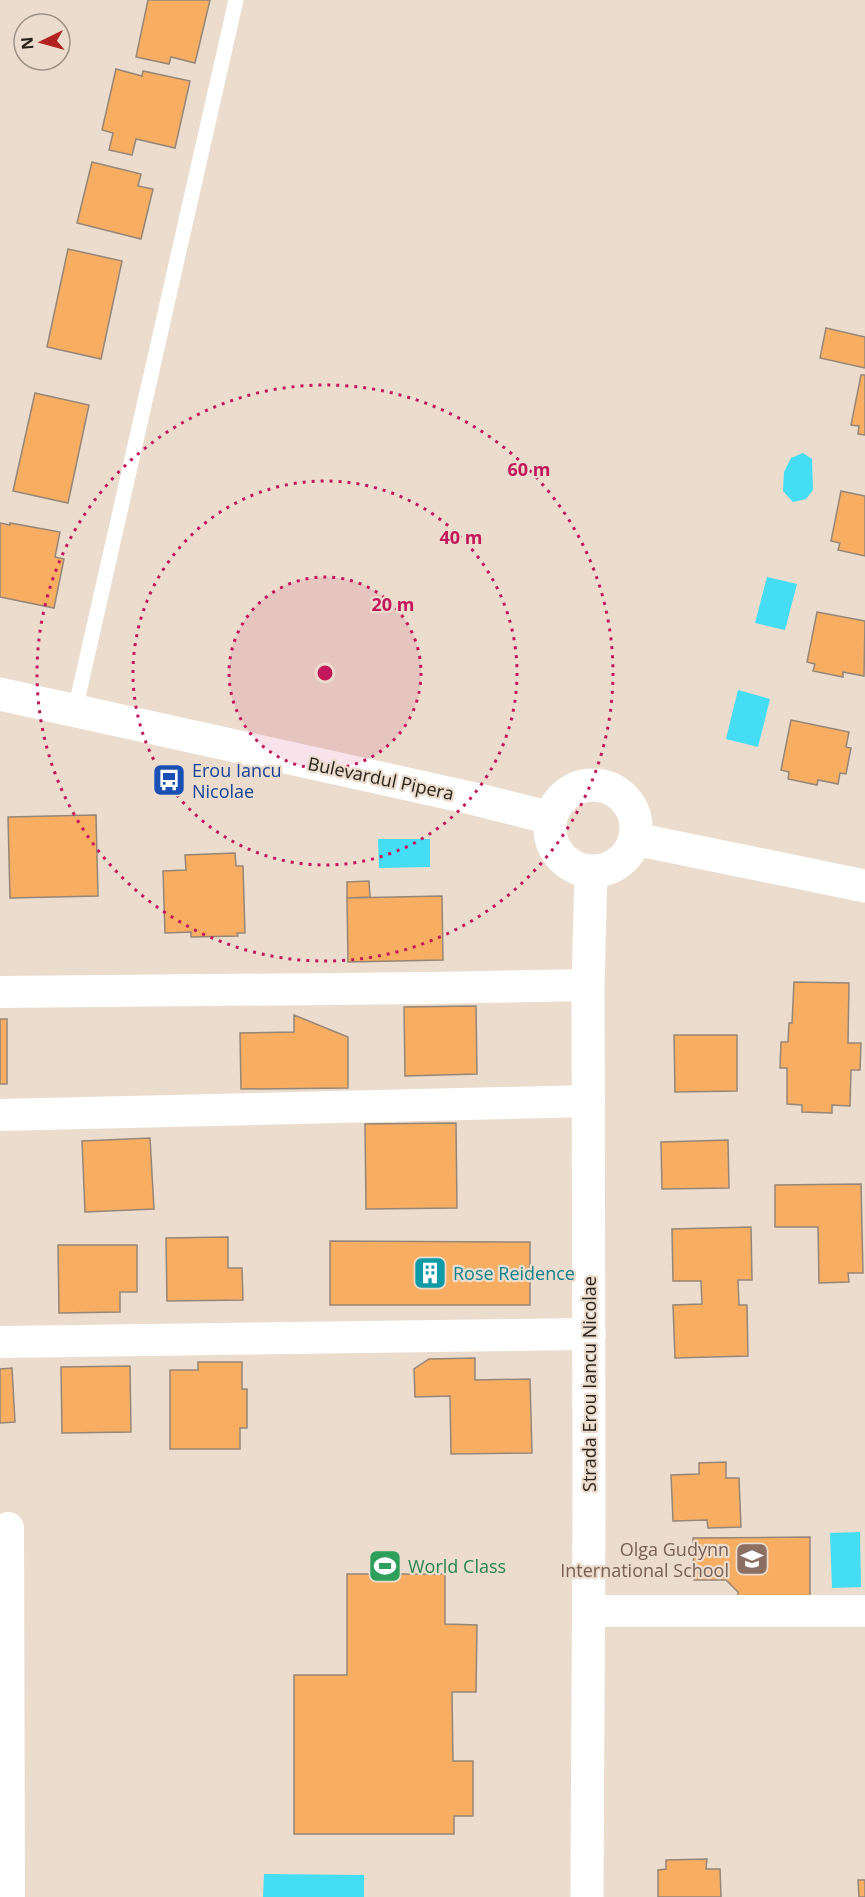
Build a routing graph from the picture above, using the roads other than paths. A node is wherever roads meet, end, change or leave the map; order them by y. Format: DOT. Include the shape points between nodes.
graph roads {
  1 [pos="236,0"];
  2 [pos="0,694"];
  3 [pos="75,710"];
  4 [pos="551,818"];
  5 [pos="635,839"];
  6 [pos="591,871"];
  7 [pos="864,880"];
  8 [pos="588,985"];
  9 [pos="0,992"];
  10 [pos="590,1101"];
  11 [pos="0,1116"];
  12 [pos="590,1334"];
  13 [pos="0,1341"];
  14 [pos="8,1528"];
  15 [pos="589,1611"];
  16 [pos="865,1611"];
  17 [pos="9,1897"];
  18 [pos="587,1897"];
  1 -- 3 [label="lane"];
  2 -- 3 [label="main road, Bulevardul Pipera"];
  3 -- 4 [label="main road, Bulevardul Pipera"];
  4 -- 5 [label="main road" via="567,794 584,786 604,786 621,795 633,810"];
  4 -- 6 [label="main road" via="551,838 559,855 573,866"];
  5 -- 6 [label="main road" via="619,863"];
  5 -- 7 [label="main road"];
  6 -- 8 [label="main road, Strada Erou Iancu Nicolae"];
  8 -- 9 [label="street"];
  8 -- 10 [label="main road, Strada Erou Iancu Nicolae"];
  10 -- 11 [label="street"];
  10 -- 12 [label="main road, Strada Erou Iancu Nicolae"];
  12 -- 13 [label="street"];
  12 -- 15 [label="main road, Strada Erou Iancu Nicolae"];
  14 -- 17 [label="street"];
  15 -- 16 [label="street"];
  15 -- 18 [label="main road, Strada Erou Iancu Nicolae"];
}
